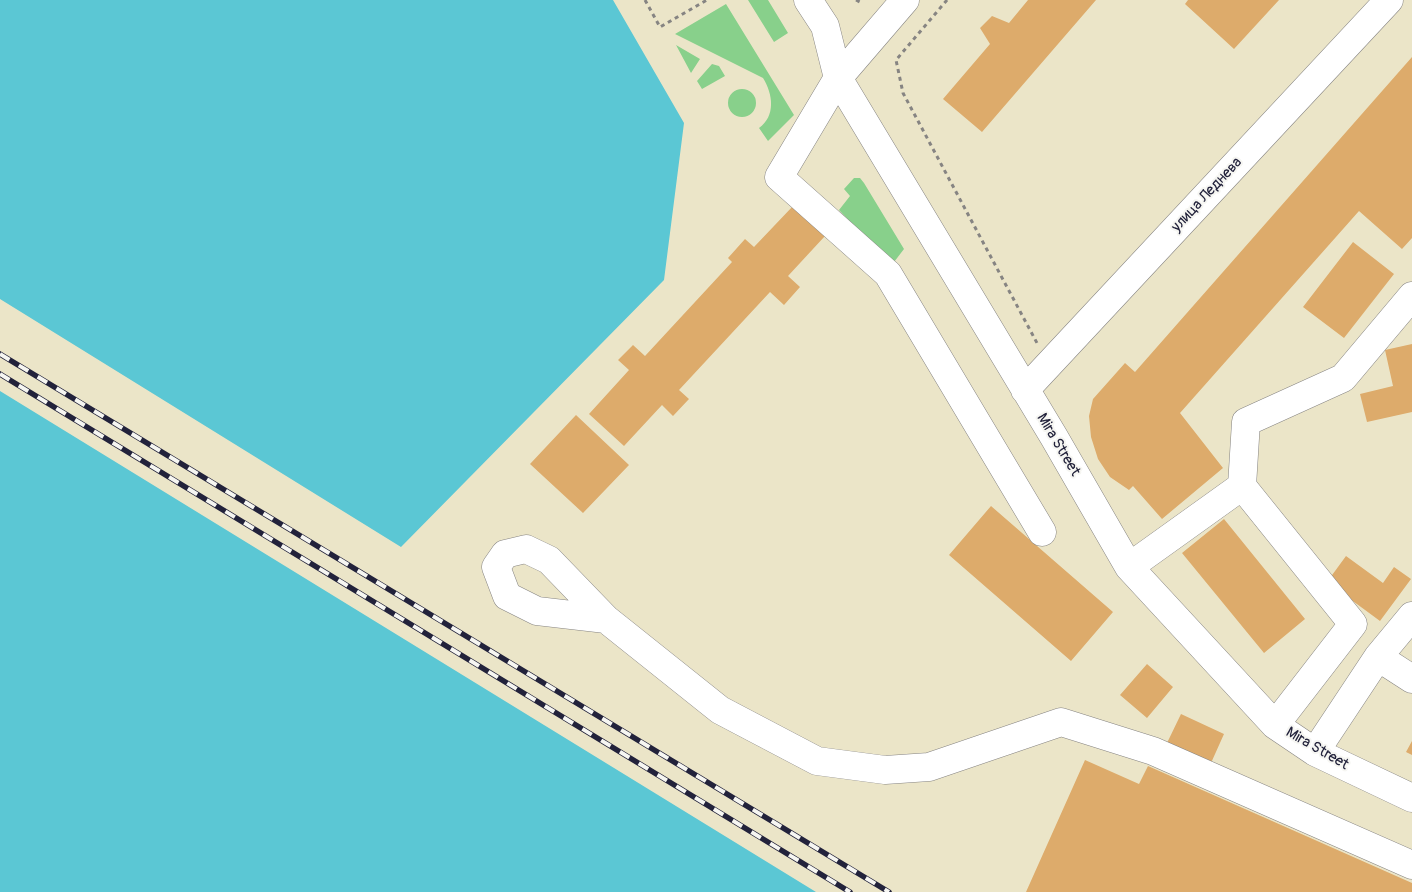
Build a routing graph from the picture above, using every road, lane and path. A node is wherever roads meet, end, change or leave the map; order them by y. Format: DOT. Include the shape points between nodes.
graph roads {
  1 [pos="645,0"];
  2 [pos="707,0"];
  3 [pos="808,0"];
  4 [pos="905,0"];
  5 [pos="947,0"];
  6 [pos="1388,0"];
  7 [pos="838,78"];
  8 [pos="1412,296"];
  9 [pos="1049,364"];
  10 [pos="1025,390"];
  11 [pos="1242,486"];
  12 [pos="1042,532"];
  13 [pos="1129,567"];
  14 [pos="1412,616"];
  15 [pos="606,619"];
  16 [pos="1378,657"];
  17 [pos="1412,679"];
  18 [pos="1275,725"];
  19 [pos="1315,752"];
  20 [pos="1412,798"];
  21 [pos="1412,865"];
  1 -- 2 [label="path" via="660,27"];
  3 -- 7 [label="street, Mira Street" via="825,26"];
  4 -- 7 [label="street"];
  5 -- 9 [label="path" via="896,60 903,93"];
  6 -- 9 [label="street, улица Леднева"];
  7 -- 10 [label="street, Mira Street"];
  7 -- 12 [label="street" via="779,177 888,274"];
  8 -- 11 [label="street" via="1343,378 1246,422"];
  9 -- 10 [label="street, улица Леднева"];
  10 -- 13 [label="street, Mira Street"];
  11 -- 13 [label="street"];
  11 -- 18 [label="street" via="1353,624"];
  13 -- 18 [label="street, Mira Street"];
  14 -- 16 [label="street"];
  15 -- 21 [label="street" via="720,710 817,761 885,770 929,767 1061,722 1152,751"];
  16 -- 17 [label="street"];
  16 -- 19 [label="street"];
  18 -- 19 [label="street, Mira Street"];
  19 -- 20 [label="street, Mira Street"];
}
